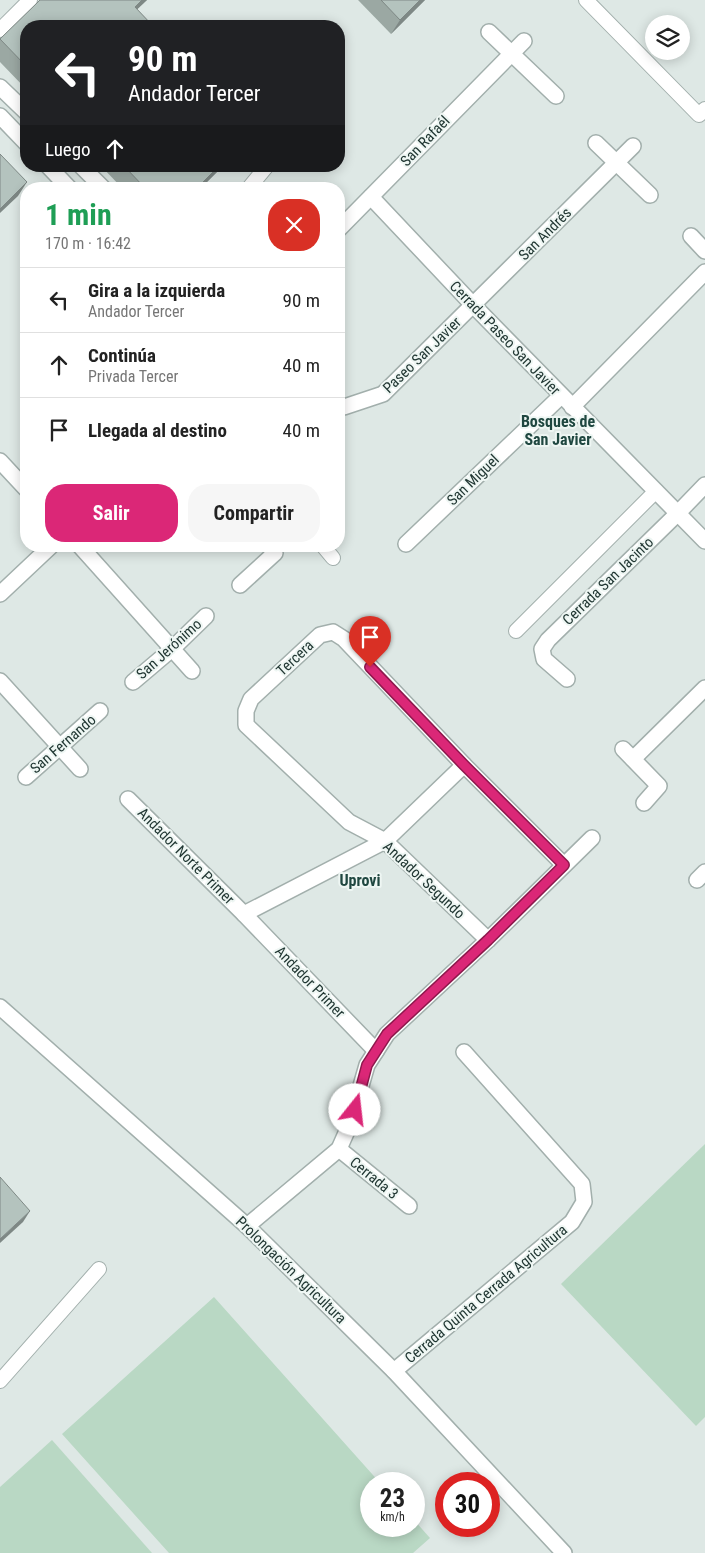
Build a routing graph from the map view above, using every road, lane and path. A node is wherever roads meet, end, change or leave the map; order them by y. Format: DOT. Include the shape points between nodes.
graph roads {
  1 [pos="30,0"];
  2 [pos="586,0"];
  3 [pos="0,30"];
  4 [pos="489,32"];
  5 [pos="524,41"];
  6 [pos="511,53"];
  7 [pos="0,87"];
  8 [pos="556,96"];
  9 [pos="20,106"];
  10 [pos="705,109"];
  11 [pos="0,116"];
  12 [pos="20,138"];
  13 [pos="596,143"];
  14 [pos="633,146"];
  15 [pos="616,163"];
  16 [pos="54,172"];
  17 [pos="87,172"];
  18 [pos="261,172"];
  19 [pos="63,182"];
  20 [pos="97,182"];
  21 [pos="253,182"];
  22 [pos="650,195"];
  23 [pos="371,196"];
  24 [pos="345,223"];
  25 [pos="691,236"];
  26 [pos="705,251"];
  27 [pos="705,272"];
  28 [pos="473,306"];
  29 [pos="567,401"];
  30 [pos="345,407"];
  31 [pos="0,461"];
  32 [pos="20,483"];
  33 [pos="705,485"];
  34 [pos="656,491"];
  35 [pos="677,514"];
  36 [pos="705,542"];
  37 [pos="406,544"];
  38 [pos="45,552"];
  39 [pos="85,552"];
  40 [pos="269,552"];
  41 [pos="328,552"];
  42 [pos="333,558"];
  43 [pos="240,586"];
  44 [pos="0,594"];
  45 [pos="206,616"];
  46 [pos="516,631"];
  47 [pos="172,649"];
  48 [pos="192,671"];
  49 [pos="567,679"];
  50 [pos="0,681"];
  51 [pos="133,682"];
  52 [pos="705,688"];
  53 [pos="100,712"];
  54 [pos="246,725"];
  55 [pos="60,747"];
  56 [pos="464,765"];
  57 [pos="80,769"];
  58 [pos="26,776"];
  59 [pos="128,799"];
  60 [pos="644,803"];
  61 [pos="592,838"];
  62 [pos="385,841"];
  63 [pos="564,865"];
  64 [pos="244,914"];
  65 [pos="488,940"];
  66 [pos="0,1007"];
  67 [pos="376,1051"];
  68 [pos="464,1052"];
  69 [pos="339,1149"];
  70 [pos="409,1206"];
  71 [pos="247,1226"];
  72 [pos="99,1269"];
  73 [pos="394,1371"];
  74 [pos="0,1381"];
  75 [pos="564,1553"];
  1 -- 3 [label="lane"];
  2 -- 10 [label="lane" via="699,115"];
  4 -- 6 [label="street"];
  5 -- 6 [label="street, San Rafaél"];
  6 -- 8 [label="street"];
  6 -- 23 [label="street, San Rafaél"];
  7 -- 9 [label="street"];
  11 -- 12 [label="street"];
  13 -- 15 [label="street"];
  14 -- 15 [label="street, San Andrés"];
  15 -- 22 [label="street"];
  15 -- 28 [label="street, San Andrés"];
  16 -- 19 [label="street"];
  17 -- 20 [label="street"];
  18 -- 21 [label="lane"];
  23 -- 24 [label="street, San Rafaél"];
  23 -- 28 [label="street, Cerrada Paseo San Javier"];
  25 -- 26 [label="street"];
  27 -- 29 [label="street, San Miguel"];
  28 -- 29 [label="street, Cerrada Paseo San Javier"];
  28 -- 30 [label="street, Paseo San Javier" via="383,394"];
  29 -- 34 [label="street, Cerrada Paseo San Javier"];
  29 -- 37 [label="street, San Miguel"];
  31 -- 32 [label="street"];
  33 -- 35 [label="street, Cerrada San Jacinto"];
  34 -- 35 [label="street, Cerrada Paseo San Javier"];
  34 -- 46 [label="lane"];
  35 -- 36 [label="street, Cerrada Paseo San Javier"];
  35 -- 49 [label="street, Cerrada San Jacinto" via="542,648 544,659"];
  38 -- 44 [label="street"];
  39 -- 47 [label="street"];
  40 -- 43 [label="street"];
  41 -- 42 [label="lane"];
  45 -- 47 [label="street, San Jerónimo"];
  47 -- 48 [label="street"];
  47 -- 51 [label="street, San Jerónimo"];
  50 -- 55 [label="street"];
  52 -- 60 [label="street" via="628,754 659,786"];
  53 -- 55 [label="street, San Fernando"];
  54 -- 56 [label="street, Tercera" via="246,711 251,699 320,636 332,632 344,639"];
  54 -- 62 [label="street, Andador Segundo" via="349,822"];
  55 -- 57 [label="street"];
  55 -- 58 [label="street, San Fernando"];
  56 -- 62 [label="street"];
  56 -- 63 [label="street"];
  59 -- 64 [label="street, Andador Norte Primer"];
  61 -- 63 [label="street"];
  62 -- 64 [label="street"];
  62 -- 65 [label="street, Andador Segundo"];
  63 -- 65 [label="street"];
  64 -- 67 [label="street, Andador Primer"];
  65 -- 67 [label="street" via="387,1034"];
  66 -- 71 [label="street, Prolongación Agricultura"];
  67 -- 69 [label="street" via="367,1065 350,1124"];
  68 -- 73 [label="street, Cerrada Quinta Cerrada Agricultura" via="582,1184 584,1202 572,1222"];
  69 -- 70 [label="street, Cerrada 3"];
  69 -- 71 [label="street"];
  71 -- 73 [label="street, Prolongación Agricultura"];
  72 -- 74 [label="lane"];
  73 -- 75 [label="street, Prolongación Agricultura"];
}
